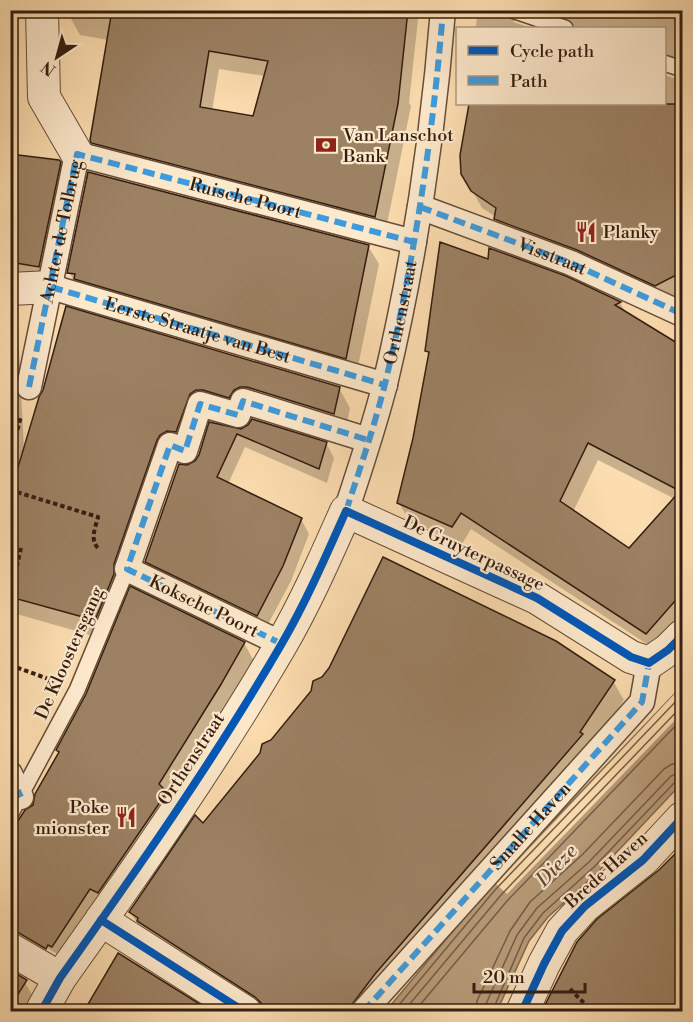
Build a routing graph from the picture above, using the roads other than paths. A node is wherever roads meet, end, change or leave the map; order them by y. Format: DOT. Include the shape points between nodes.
graph roads {
  1 [pos="42,10"];
  2 [pos="443,10"];
  3 [pos="512,10"];
  4 [pos="562,27"];
  5 [pos="666,64"];
  6 [pos="682,69"];
  7 [pos="77,154"];
  8 [pos="420,207"];
  9 [pos="414,242"];
  10 [pos="51,287"];
  11 [pos="10,289"];
  12 [pos="682,314"];
  13 [pos="385,385"];
  14 [pos="26,398"];
  15 [pos="368,440"];
  16 [pos="346,511"];
  17 [pos="127,569"];
  18 [pos="682,636"];
  19 [pos="282,644"];
  20 [pos="649,663"];
  21 [pos="10,774"];
  22 [pos="16,806"];
  23 [pos="682,818"];
  24 [pos="101,920"];
  25 [pos="10,949"];
  26 [pos="60,978"];
  27 [pos="41,1011"];
  28 [pos="245,1011"];
  29 [pos="363,1011"];
  30 [pos="522,1011"];
  1 -- 7 [label="street, Achter de Tolbrug" via="44,97"];
  2 -- 8 [label="street, Orthenstraat" via="436,96"];
  3 -- 4 [label="lane"];
  5 -- 6 [label="lane"];
  7 -- 9 [label="street, Ruische Poort"];
  7 -- 10 [label="street, Achter de Tolbrug"];
  8 -- 9 [label="street, Orthenstraat"];
  8 -- 12 [label="street, Visstraat" via="571,263"];
  9 -- 13 [label="street, Orthenstraat"];
  10 -- 11 [label="street, Eerste Straatje van Best"];
  10 -- 13 [label="street, Eerste Straatje van Best"];
  10 -- 14 [label="street, Achter de Tolbrug"];
  13 -- 15 [label="street, Orthenstraat"];
  15 -- 16 [label="street, Orthenstraat"];
  15 -- 17 [label="street" via="243,401 238,415 200,404 185,451 170,445"];
  16 -- 19 [label="street, Orthenstraat"];
  16 -- 20 [label="street, De Gruyterpassage" via="537,597 631,657"];
  17 -- 19 [label="street, Koksche Poort"];
  17 -- 22 [label="lane, De Kloostersgang" via="77,690"];
  18 -- 20 [label="street"];
  19 -- 24 [label="street, Orthenstraat" via="214,755"];
  20 -- 29 [label="street, Smalle Haven" via="642,702"];
  21 -- 22 [label="street"];
  23 -- 30 [label="street, Brede Haven" via="644,860 585,906 562,931"];
  24 -- 26 [label="street, Orthenstraat"];
  24 -- 28 [label="street"];
  25 -- 26 [label="street"];
  26 -- 27 [label="street, Orthenstraat"];
}
